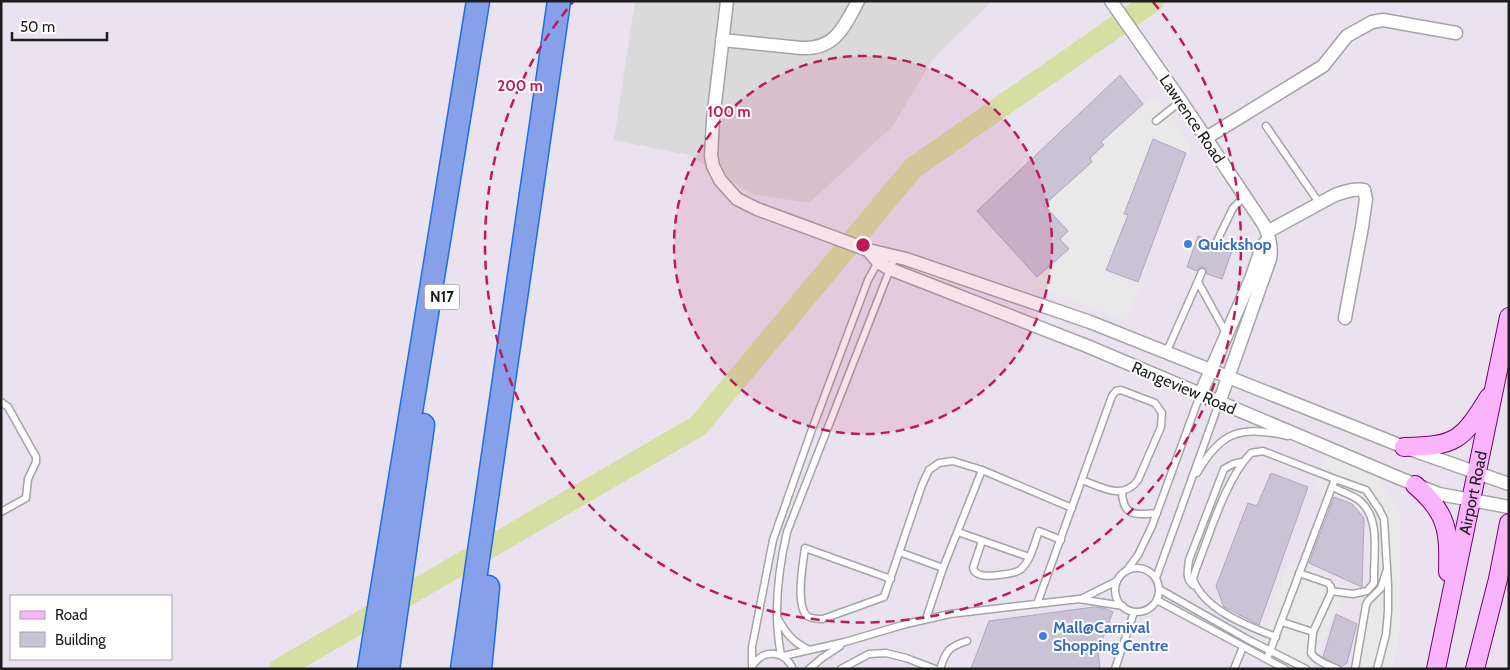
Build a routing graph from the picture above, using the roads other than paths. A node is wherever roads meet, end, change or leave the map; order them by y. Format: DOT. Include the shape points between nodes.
graph roads {
  1 [pos="478,1"];
  2 [pos="485,1"];
  3 [pos="558,1"];
  4 [pos="727,1"];
  5 [pos="858,1"];
  6 [pos="1111,1"];
  7 [pos="1456,33"];
  8 [pos="722,40"];
  9 [pos="1181,101"];
  10 [pos="1156,121"];
  11 [pos="1266,126"];
  12 [pos="1206,138"];
  13 [pos="1244,196"];
  14 [pos="1321,205"];
  15 [pos="1268,236"];
  16 [pos="1216,243"];
  17 [pos="896,256"];
  18 [pos="881,257"];
  19 [pos="890,269"];
  20 [pos="1202,272"];
  21 [pos="1198,282"];
  22 [pos="1509,317"];
  23 [pos="1345,318"];
  24 [pos="1227,334"];
  25 [pos="1166,353"];
  26 [pos="1210,370"];
  27 [pos="1228,378"];
  28 [pos="1495,387"];
  29 [pos="1200,395"];
  30 [pos="1,402"];
  31 [pos="1219,403"];
  32 [pos="1316,443"];
  33 [pos="1404,447"];
  34 [pos="1242,462"];
  35 [pos="982,470"];
  36 [pos="1476,473"];
  37 [pos="1335,479"];
  38 [pos="1082,480"];
  39 [pos="1509,484"];
  40 [pos="1415,485"];
  41 [pos="1333,487"];
  42 [pos="1188,488"];
  43 [pos="1122,492"];
  44 [pos="1471,501"];
  45 [pos="1509,507"];
  46 [pos="1072,508"];
  47 [pos="1,512"];
  48 [pos="1157,513"];
  49 [pos="1381,513"];
  50 [pos="1509,523"];
  51 [pos="1374,524"];
  52 [pos="958,532"];
  53 [pos="1061,540"];
  54 [pos="982,541"];
  55 [pos="899,552"];
  56 [pos="1029,557"];
  57 [pos="1509,563"];
  58 [pos="944,568"];
  59 [pos="1387,568"];
  60 [pos="1127,570"];
  61 [pos="1299,573"];
  62 [pos="482,577"];
  63 [pos="1156,578"];
  64 [pos="891,579"];
  65 [pos="1498,579"];
  66 [pos="1117,581"];
  67 [pos="1196,586"];
  68 [pos="1159,589"];
  69 [pos="1331,591"];
  70 [pos="1080,599"];
  71 [pos="1157,600"];
  72 [pos="1451,602"];
  73 [pos="1037,604"];
  74 [pos="1123,606"];
  75 [pos="1134,612"];
  76 [pos="777,616"];
  77 [pos="926,620"];
  78 [pos="1282,622"];
  79 [pos="1313,632"];
  80 [pos="1276,637"];
  81 [pos="967,641"];
  82 [pos="845,642"];
  83 [pos="1243,647"];
  84 [pos="809,650"];
  85 [pos="1271,650"];
  86 [pos="782,656"];
  87 [pos="370,660"];
  88 [pos="1267,660"];
  89 [pos="752,668"];
  90 [pos="388,669"];
  91 [pos="462,669"];
  92 [pos="480,669"];
  93 [pos="793,669"];
  94 [pos="810,669"];
  95 [pos="841,669"];
  96 [pos="934,669"];
  97 [pos="940,669"];
  98 [pos="1115,669"];
  99 [pos="1234,669"];
  100 [pos="1285,669"];
  101 [pos="1306,669"];
  102 [pos="1337,669"];
  103 [pos="1354,669"];
  104 [pos="1377,669"];
  105 [pos="1436,669"];
  106 [pos="1475,669"];
  1 -- 87 [label="highway"];
  2 -- 90 [label="highway, N17"];
  3 -- 62 [label="highway" via="502,386"];
  4 -- 8 [label="street"];
  5 -- 8 [label="street" via="837,36 822,46 802,48"];
  6 -- 9 [label="street, Lawrence Road"];
  7 -- 12 [label="street" via="1383,20 1372,22 1347,36 1323,66"];
  8 -- 18 [label="street, Rangeview Road" via="711,156 720,180 746,204"];
  9 -- 10 [label="lane"];
  9 -- 12 [label="street, Lawrence Road"];
  11 -- 14 [label="lane"];
  12 -- 13 [label="street, Lawrence Road"];
  13 -- 15 [label="street, Lawrence Road"];
  13 -- 16 [label="lane"];
  14 -- 15 [label="street"];
  14 -- 23 [label="street" via="1340,194 1363,189 1366,199"];
  15 -- 24 [label="street"];
  15 -- 27 [label="street" via="1270,259"];
  17 -- 18 [label="street, Rangeview Road"];
  17 -- 19 [label="lane"];
  17 -- 25 [label="street, Rangeview Road" via="1090,322"];
  18 -- 19 [label="street, Rangeview Road"];
  18 -- 89 [label="lane" via="868,280 773,540 752,647"];
  19 -- 29 [label="street, Rangeview Road" via="1087,346"];
  19 -- 76 [label="lane" via="787,532"];
  20 -- 21 [label="lane"];
  21 -- 24 [label="lane"];
  21 -- 25 [label="lane"];
  22 -- 28 [label="main road, Airport Road"];
  24 -- 26 [label="street"];
  25 -- 26 [label="street, Rangeview Road"];
  26 -- 27 [label="street, Rangeview Road"];
  26 -- 29 [label="street"];
  27 -- 31 [label="street"];
  27 -- 33 [label="street, Rangeview Road"];
  28 -- 33 [label="main road" via="1471,424 1456,438 1442,445"];
  28 -- 36 [label="main road, Airport Road"];
  29 -- 31 [label="street, Rangeview Road"];
  29 -- 48 [label="lane"];
  30 -- 47 [label="lane" via="8,407 36,462 28,479 26,498"];
  31 -- 32 [label="street, Rangeview Road"];
  31 -- 42 [label="lane"];
  32 -- 40 [label="street, Rangeview Road"];
  32 -- 42 [label="lane" via="1269,432 1239,433 1227,437 1206,457"];
  33 -- 36 [label="street, Rangeview Road"];
  34 -- 37 [label="lane" via="1251,453 1263,451"];
  34 -- 67 [label="lane" via="1196,569 1193,579"];
  34 -- 67 [label="lane" via="1224,470 1189,560 1187,573"];
  35 -- 46 [label="lane"];
  35 -- 52 [label="lane"];
  35 -- 55 [label="lane" via="949,460 929,470"];
  36 -- 39 [label="street, Rangeview Road"];
  36 -- 44 [label="main road, Airport Road"];
  37 -- 41 [label="lane"];
  37 -- 49 [label="lane" via="1366,490"];
  38 -- 43 [label="lane" via="1113,492"];
  38 -- 43 [label="lane" via="1112,396 1123,390 1155,403 1163,421 1138,480"];
  38 -- 46 [label="lane"];
  40 -- 44 [label="street, Rangeview Road"];
  40 -- 72 [label="main road" via="1430,497 1445,521"];
  41 -- 51 [label="lane" via="1358,500"];
  41 -- 61 [label="lane"];
  42 -- 63 [label="lane"];
  43 -- 48 [label="lane" via="1122,502 1129,512"];
  44 -- 45 [label="street, Rangeview Road"];
  44 -- 72 [label="main road, Airport Road"];
  46 -- 53 [label="lane"];
  48 -- 60 [label="lane" via="1138,555"];
  49 -- 51 [label="lane"];
  49 -- 59 [label="lane" via="1385,522"];
  50 -- 65 [label="main road"];
  51 -- 69 [label="lane" via="1372,585 1362,593"];
  52 -- 54 [label="lane"];
  52 -- 58 [label="lane"];
  53 -- 56 [label="lane" via="1039,531"];
  53 -- 73 [label="lane"];
  54 -- 56 [label="lane"];
  54 -- 56 [label="lane" via="973,570 983,576 1016,572"];
  55 -- 58 [label="lane"];
  55 -- 64 [label="lane"];
  57 -- 65 [label="main road"];
  58 -- 77 [label="lane"];
  59 -- 103 [label="lane" via="1381,588 1366,605"];
  59 -- 104 [label="lane" via="1386,634"];
  60 -- 63 [label="lane" via="1139,568"];
  60 -- 66 [label="lane"];
  61 -- 69 [label="lane" via="1328,583"];
  61 -- 78 [label="lane"];
  62 -- 91 [label="highway"];
  62 -- 92 [label="highway"];
  63 -- 68 [label="lane"];
  64 -- 64 [label="lane" via="804,548 801,576 803,609 814,619 823,619 884,597"];
  65 -- 106 [label="main road"];
  66 -- 70 [label="lane"];
  66 -- 74 [label="lane" via="1116,594"];
  67 -- 80 [label="lane" via="1202,596 1234,619"];
  68 -- 71 [label="lane"];
  68 -- 85 [label="lane"];
  69 -- 79 [label="lane"];
  70 -- 73 [label="lane"];
  70 -- 74 [label="lane"];
  71 -- 75 [label="lane" via="1147,609"];
  71 -- 83 [label="lane"];
  72 -- 105 [label="main road, Airport Road"];
  73 -- 77 [label="lane" via="950,614"];
  74 -- 75 [label="lane"];
  75 -- 98 [label="lane"];
  76 -- 84 [label="lane" via="786,634"];
  76 -- 86 [label="lane"];
  77 -- 82 [label="lane"];
  78 -- 79 [label="lane"];
  78 -- 80 [label="lane"];
  79 -- 102 [label="lane" via="1312,656"];
  80 -- 85 [label="lane"];
  81 -- 97 [label="lane" via="946,652"];
  82 -- 84 [label="lane"];
  82 -- 94 [label="lane"];
  83 -- 88 [label="lane"];
  83 -- 99 [label="lane"];
  84 -- 86 [label="lane"];
  85 -- 88 [label="lane"];
  85 -- 101 [label="lane"];
  86 -- 89 [label="lane" via="761,656"];
  86 -- 93 [label="lane"];
  88 -- 100 [label="lane"];
  95 -- 96 [label="lane" via="869,654 886,653"];
}
